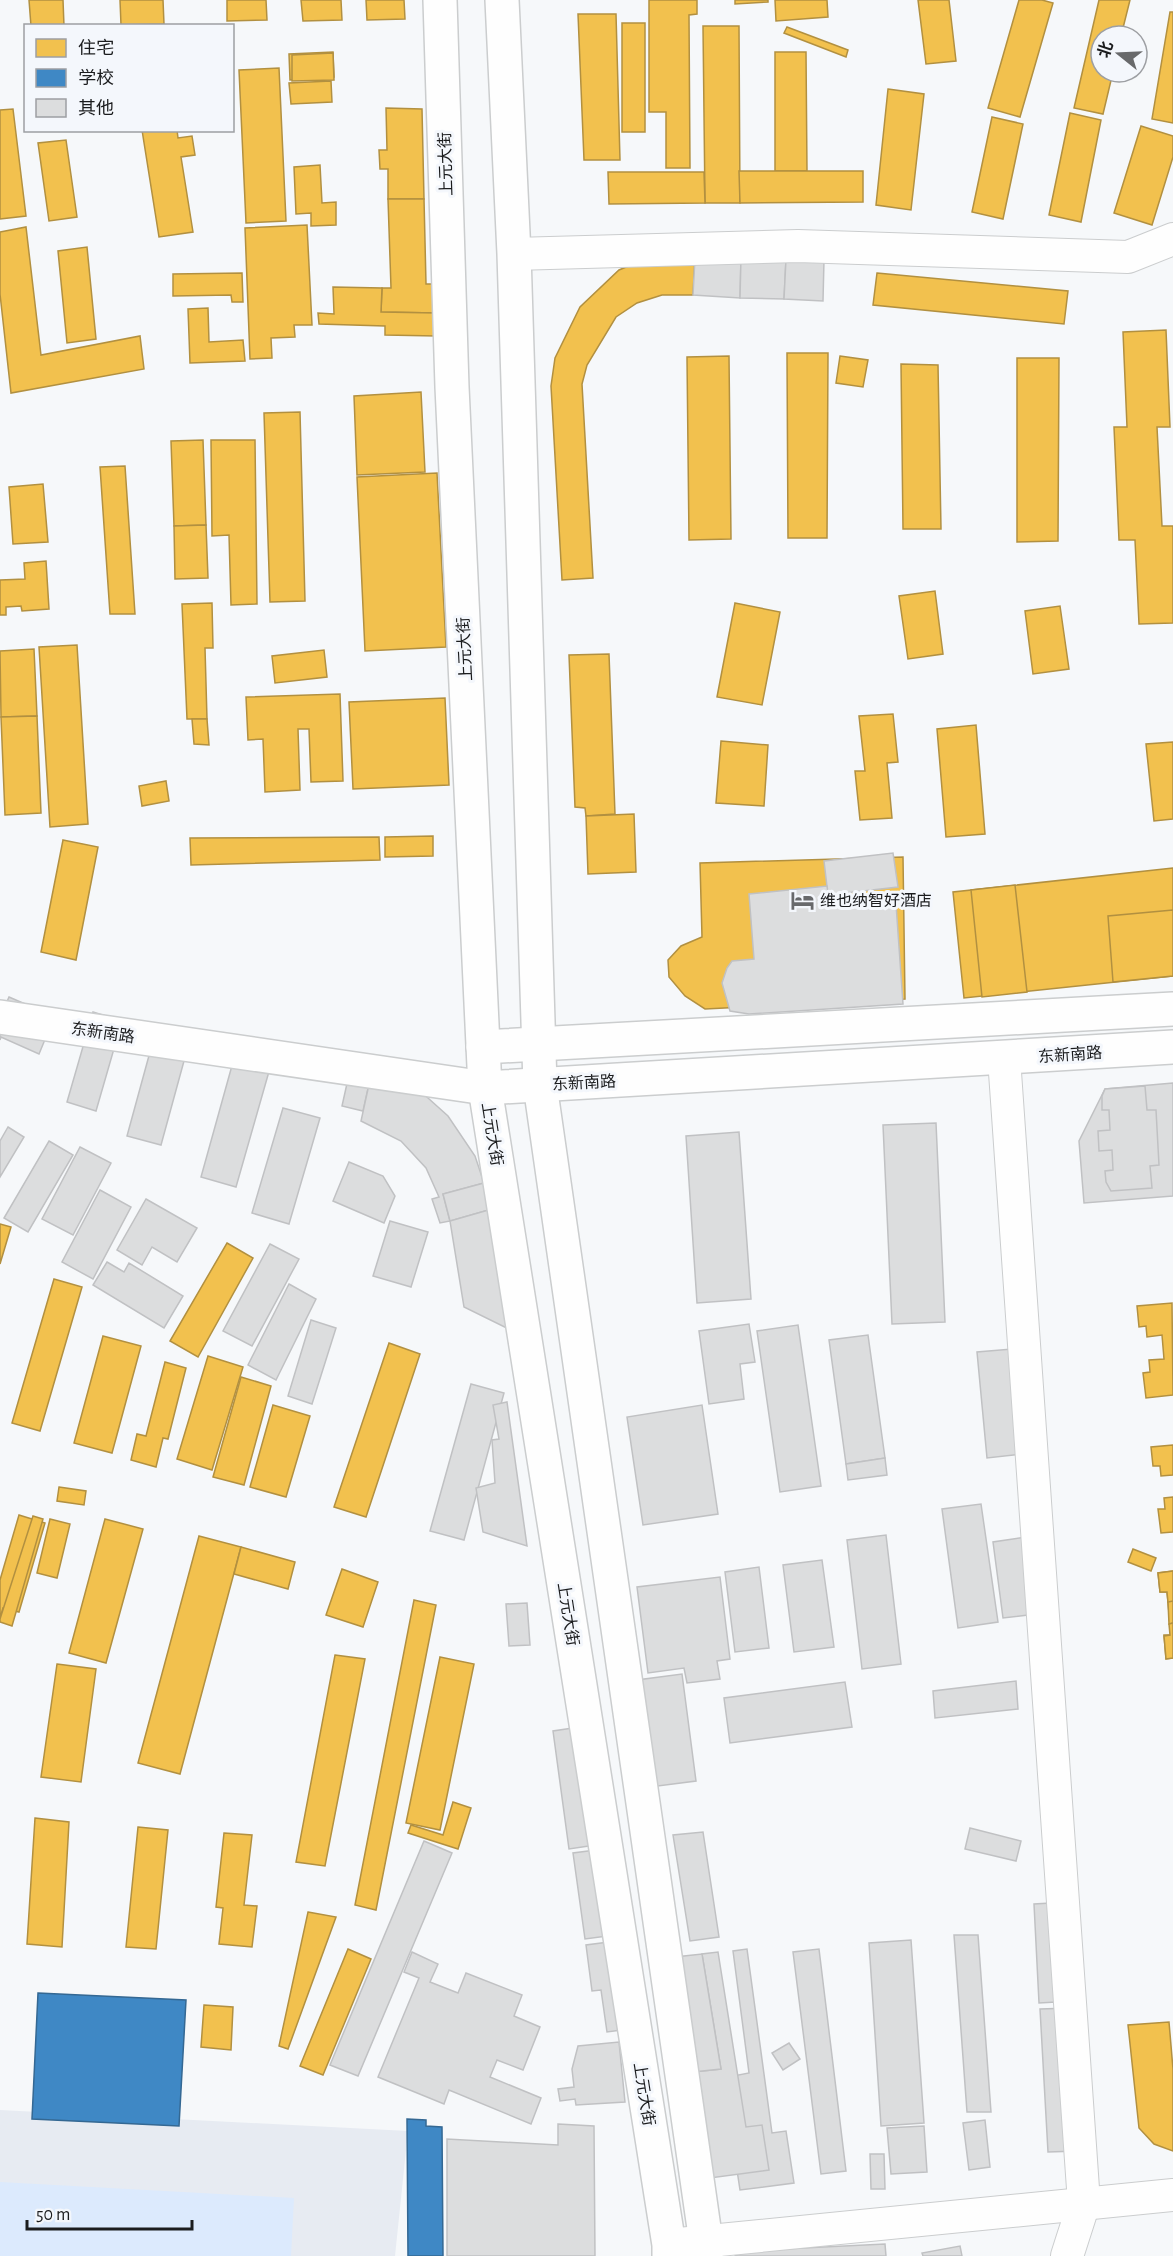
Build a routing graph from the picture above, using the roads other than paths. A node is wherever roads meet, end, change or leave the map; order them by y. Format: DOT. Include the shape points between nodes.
graph roads {
  1 [pos="440,0"];
  2 [pos="502,0"];
  3 [pos="1173,239"];
  4 [pos="514,254"];
  5 [pos="1173,1009"];
  6 [pos="0,1017"];
  7 [pos="539,1045"];
  8 [pos="483,1047"];
  9 [pos="1173,1047"];
  10 [pos="1004,1058"];
  11 [pos="540,1085"];
  12 [pos="485,1088"];
  13 [pos="1173,2196"];
  14 [pos="1084,2203"];
  15 [pos="706,2249"];
  16 [pos="669,2250"];
  17 [pos="1067,2256"];
  1 -- 8 [label="main road, 上元大街" via="452,387"];
  2 -- 4 [label="main road"];
  3 -- 4 [label="street" via="1128,257 798,246"];
  4 -- 7 [label="main road"];
  5 -- 7 [label="main road"];
  6 -- 12 [label="main road, 东新南路"];
  7 -- 8 [label="main road"];
  7 -- 11 [label="main road"];
  8 -- 12 [label="main road, 上元大街"];
  9 -- 10 [label="main road, 东新南路"];
  10 -- 11 [label="main road, 东新南路"];
  10 -- 14 [label="street"];
  11 -- 12 [label="main road, 东新南路"];
  11 -- 15 [label="main road"];
  12 -- 16 [label="main road, 上元大街"];
  13 -- 14 [label="street"];
  14 -- 15 [label="street"];
  14 -- 17 [label="street"];
  15 -- 16 [label="street"];
}
